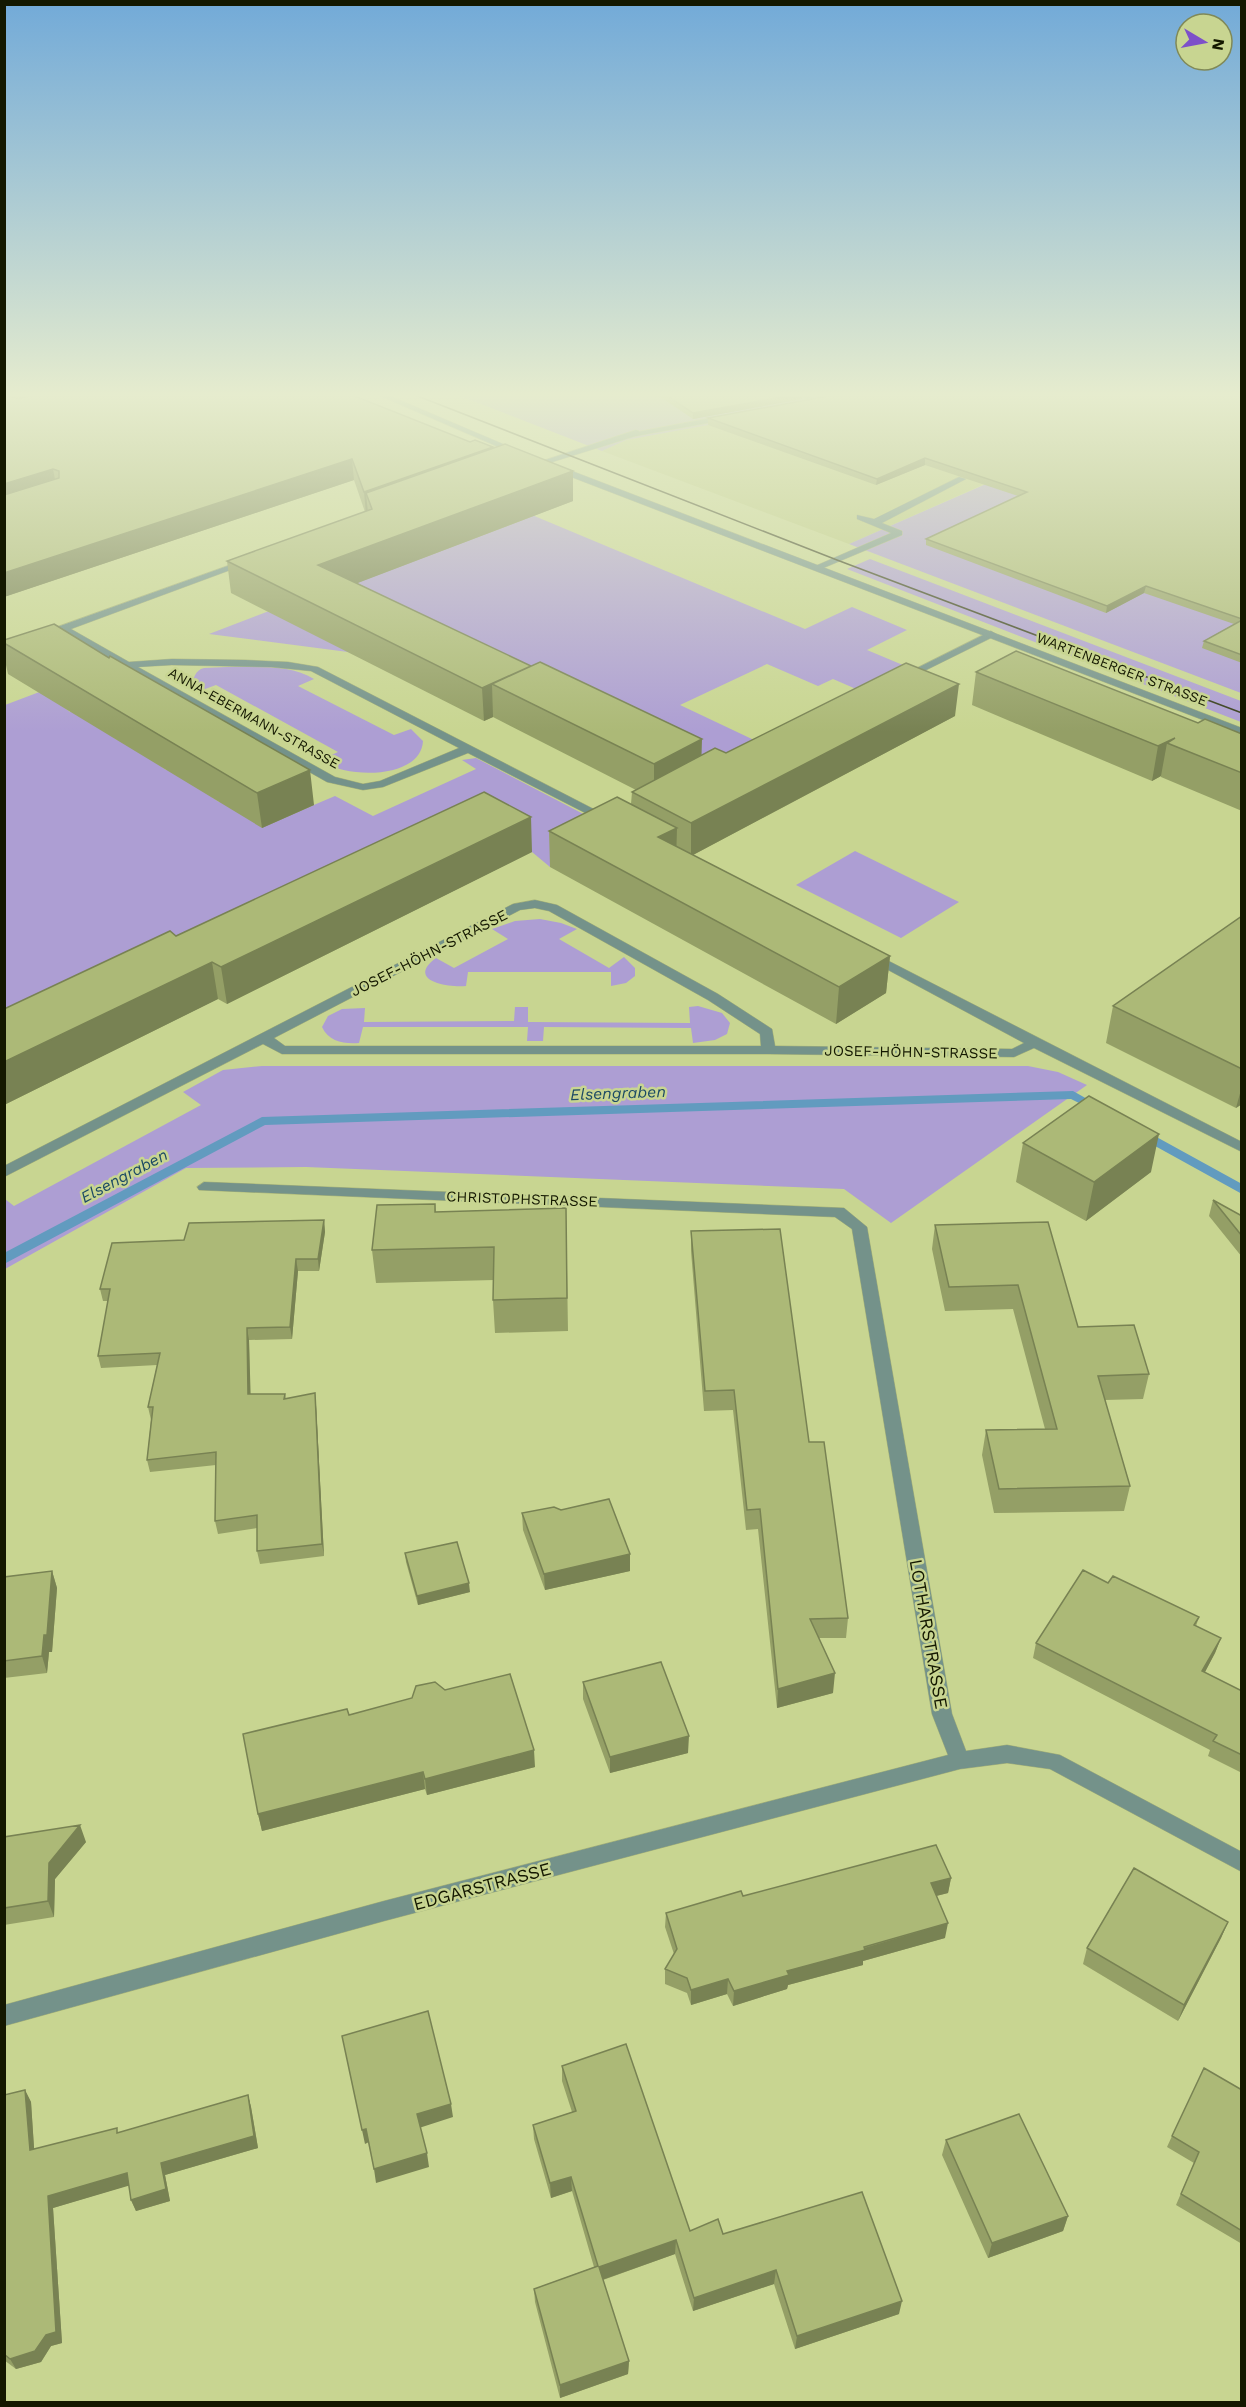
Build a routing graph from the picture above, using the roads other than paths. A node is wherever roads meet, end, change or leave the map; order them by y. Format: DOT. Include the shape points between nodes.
graph roads {
  1 [pos="661,507"];
  2 [pos="905,507"];
  3 [pos="860,518"];
  4 [pos="874,523"];
  5 [pos="255,559"];
  6 [pos="818,567"];
  7 [pos="63,629"];
  8 [pos="991,634"];
  9 [pos="4,650"];
  10 [pos="128,665"];
  11 [pos="892,682"];
  12 [pos="1242,732"];
  13 [pos="469,748"];
  14 [pos="616,825"];
  15 [pos="857,950"];
  16 [pos="264,1038"];
  17 [pos="1034,1043"];
  18 [pos="768,1050"];
  19 [pos="1242,1148"];
  20 [pos="4,1172"];
  21 [pos="204,1187"];
  22 [pos="839,1212"];
  23 [pos="960,1760"];
  24 [pos="1242,1863"];
  25 [pos="4,2016"];
  1 -- 6 [label="street, WARTENBERGER STRASSE"];
  2 -- 4 [label="street"];
  3 -- 4 [label="street"];
  4 -- 6 [label="street" via="899,533"];
  5 -- 7 [label="street"];
  6 -- 8 [label="street, WARTENBERGER STRASSE"];
  7 -- 9 [label="street"];
  7 -- 10 [label="street, ANNA-EBERMANN-STRASSE"];
  8 -- 11 [label="street"];
  8 -- 12 [label="street, WARTENBERGER STRASSE"];
  10 -- 13 [label="street, ANNA-EBERMANN-STRASSE" via="161,662 297,665 314,669"];
  10 -- 13 [label="street, ANNA-EBERMANN-STRASSE" via="331,780 363,786 383,784"];
  13 -- 14 [label="street, ANNA-EBERMANN-STRASSE"];
  15 -- 17 [label="street"];
  16 -- 18 [label="street, JOSEF-HÖHN-STRASSE" via="282,1050"];
  16 -- 18 [label="street, JOSEF-HÖHN-STRASSE" via="517,907 535,904 553,908 712,997 766,1032"];
  16 -- 20 [label="street, JOSEF-HÖHN-STRASSE"];
  17 -- 18 [label="street, JOSEF-HÖHN-STRASSE" via="1014,1053"];
  17 -- 19 [label="street"];
  21 -- 22 [label="street, CHRISTOPHSTRASSE"];
  22 -- 23 [label="street, LOTHARSTRASSE" via="859,1227 942,1714"];
  23 -- 24 [label="street" via="1007,1754 1053,1761"];
  23 -- 25 [label="street, EDGARSTRASSE" via="384,1911"];
}
